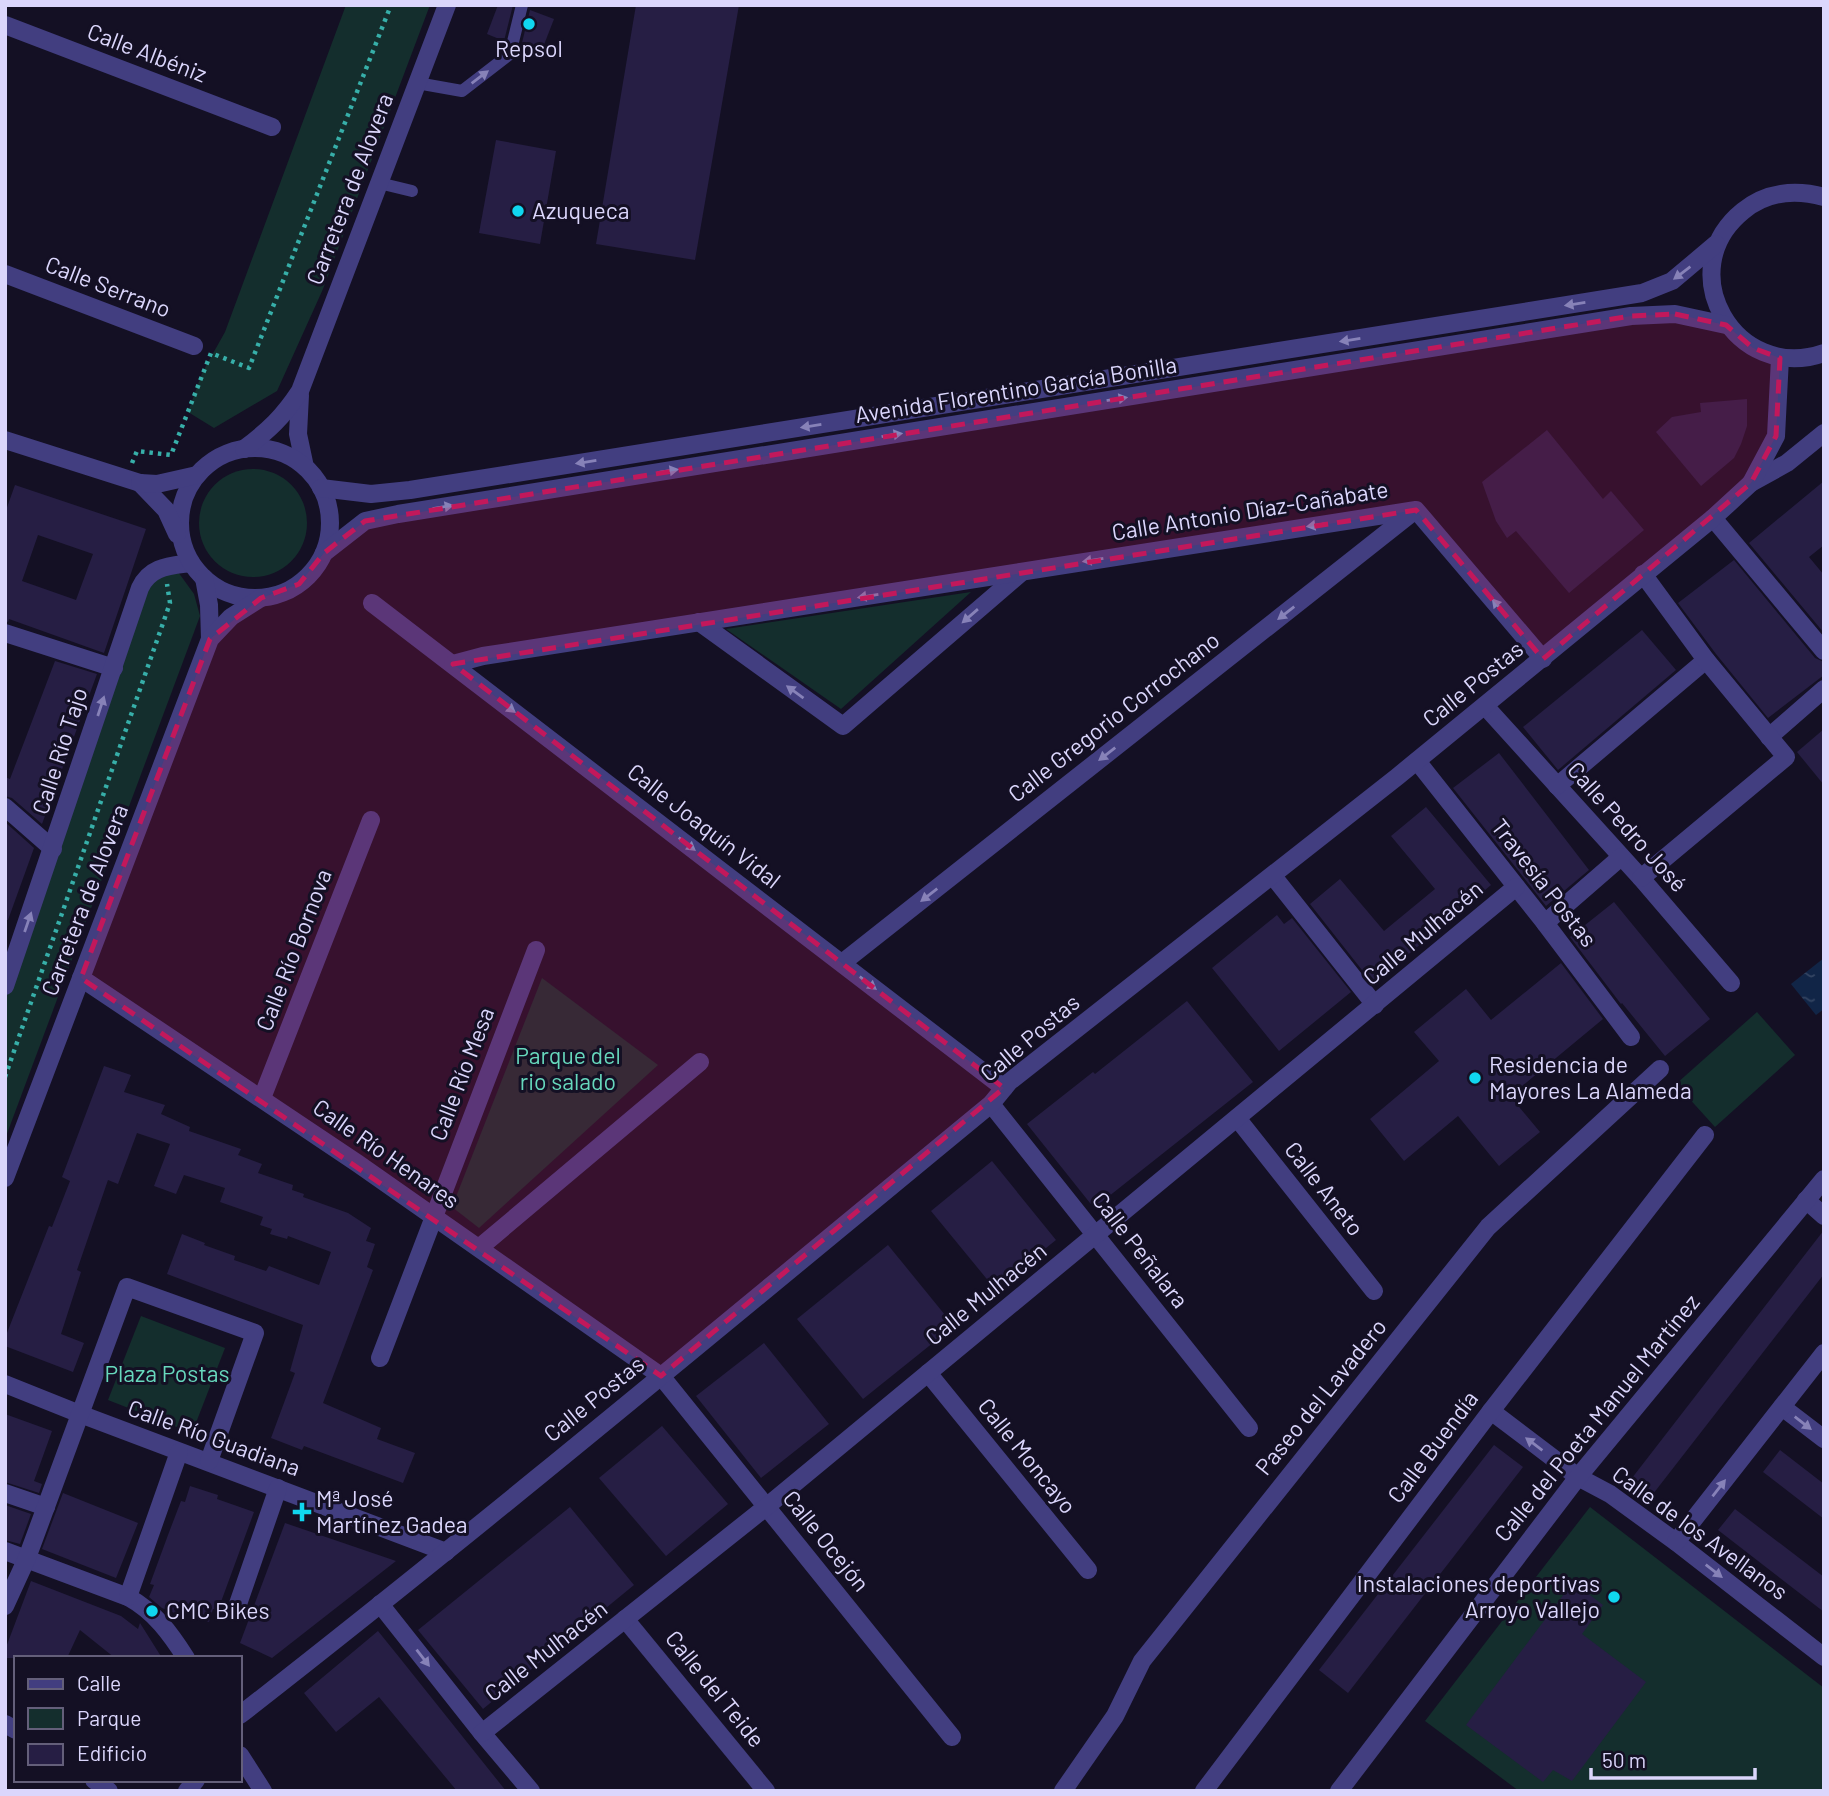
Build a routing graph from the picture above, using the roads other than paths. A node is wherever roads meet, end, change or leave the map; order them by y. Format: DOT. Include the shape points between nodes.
graph roads {
  1 [pos="446,5"];
  2 [pos="522,5"];
  3 [pos="5,25"];
  4 [pos="417,83"];
  5 [pos="272,127"];
  6 [pos="379,183"];
  7 [pos="412,191"];
  8 [pos="1824,197"];
  9 [pos="1716,244"];
  10 [pos="5,274"];
  11 [pos="1726,325"];
  12 [pos="194,346"];
  13 [pos="1824,353"];
  14 [pos="1780,358"];
  15 [pos="300,391"];
  16 [pos="1824,433"];
  17 [pos="5,440"];
  18 [pos="244,449"];
  19 [pos="305,467"];
  20 [pos="197,475"];
  21 [pos="1751,483"];
  22 [pos="140,484"];
  23 [pos="321,488"];
  24 [pos="1416,510"];
  25 [pos="1713,518"];
  26 [pos="182,544"];
  27 [pos="324,553"];
  28 [pos="191,563"];
  29 [pos="1022,572"];
  30 [pos="1643,575"];
  31 [pos="204,578"];
  32 [pos="261,598"];
  33 [pos="372,603"];
  34 [pos="699,622"];
  35 [pos="5,633"];
  36 [pos="210,639"];
  37 [pos="1824,651"];
  38 [pos="1543,659"];
  39 [pos="1706,660"];
  40 [pos="453,664"];
  41 [pos="114,668"];
  42 [pos="1824,689"];
  43 [pos="1485,706"];
  44 [pos="1769,737"];
  45 [pos="1417,761"];
  46 [pos="1557,786"];
  47 [pos="5,807"];
  48 [pos="372,820"];
  49 [pos="53,849"];
  50 [pos="1622,856"];
  51 [pos="1273,876"];
  52 [pos="1641,878"];
  53 [pos="1516,887"];
  54 [pos="1545,923"];
  55 [pos="537,950"];
  56 [pos="9,958"];
  57 [pos="842,963"];
  58 [pos="81,978"];
  59 [pos="1731,984"];
  60 [pos="5,986"];
  61 [pos="1375,1005"];
  62 [pos="1631,1037"];
  63 [pos="699,1062"];
  64 [pos="1660,1069"];
  65 [pos="1004,1088"];
  66 [pos="262,1098"];
  67 [pos="991,1104"];
  68 [pos="1237,1118"];
  69 [pos="1705,1135"];
  70 [pos="5,1178"];
  71 [pos="1824,1180"];
  72 [pos="1806,1200"];
  73 [pos="433,1216"];
  74 [pos="1824,1216"];
  75 [pos="1097,1234"];
  76 [pos="479,1248"];
  77 [pos="1374,1291"];
  78 [pos="1824,1353"];
  79 [pos="380,1358"];
  80 [pos="928,1373"];
  81 [pos="661,1376"];
  82 [pos="5,1384"];
  83 [pos="1782,1407"];
  84 [pos="1491,1411"];
  85 [pos="80,1415"];
  86 [pos="1249,1428"];
  87 [pos="1824,1439"];
  88 [pos="179,1452"];
  89 [pos="209,1461"];
  90 [pos="1578,1477"];
  91 [pos="278,1488"];
  92 [pos="5,1493"];
  93 [pos="46,1507"];
  94 [pos="766,1507"];
  95 [pos="1676,1542"];
  96 [pos="5,1551"];
  97 [pos="446,1552"];
  98 [pos="27,1558"];
  99 [pos="1088,1570"];
  100 [pos="128,1597"];
  101 [pos="238,1604"];
  102 [pos="380,1604"];
  103 [pos="5,1606"];
  104 [pos="625,1619"];
  105 [pos="185,1656"];
  106 [pos="1824,1657"];
  107 [pos="242,1713"];
  108 [pos="482,1733"];
  109 [pos="952,1737"];
  110 [pos="242,1758"];
  111 [pos="263,1791"];
  112 [pos="531,1791"];
  113 [pos="766,1791"];
  114 [pos="1063,1791"];
  115 [pos="1204,1791"];
  116 [pos="1339,1791"];
  1 -- 4 [label="street, Carretera de Alovera"];
  4 -- 2 [label="lane, one-way" via="462,91 510,54"];
  3 -- 5 [label="street, Calle Albéniz"];
  4 -- 6 [label="street, Carretera de Alovera"];
  6 -- 7 [label="lane"];
  6 -- 15 [label="street, Carretera de Alovera"];
  8 -- 9 [label="street, Avenida Florentino García Bonilla" via="1775,194 1755,201 1729,222"];
  9 -- 11 [label="street" via="1711,275"];
  9 -- 23 [label="street, Avenida Florentino García Bonilla, one-way" via="1672,281 1642,293 410,491 372,495"];
  10 -- 12 [label="street, Calle Serrano"];
  11 -- 14 [label="street" via="1753,348"];
  27 -- 11 [label="street, Avenida Florentino García Bonilla, one-way" via="365,520 387,516 1631,316 1675,314"];
  13 -- 14 [label="street"];
  14 -- 21 [label="street, Calle Postas" via="1776,436"];
  15 -- 18 [label="street, Carretera de Alovera" via="283,416"];
  15 -- 19 [label="street, Carretera de Alovera" via="298,434"];
  16 -- 21 [label="street" via="1787,463"];
  17 -- 22 [label="street"];
  18 -- 19 [label="street" via="287,455"];
  18 -- 20 [label="street" via="227,453"];
  19 -- 23 [label="street"];
  20 -- 22 [label="street"];
  20 -- 26 [label="street" via="182,508"];
  21 -- 25 [label="street, Calle Postas"];
  22 -- 26 [label="street" via="166,510"];
  23 -- 27 [label="street" via="329,509"];
  24 -- 29 [label="street, Calle Antonio Díaz-Cañabate, one-way"];
  38 -- 24 [label="street, Calle Antonio Díaz-Cañabate, one-way"];
  24 -- 57 [label="street, Calle Gregorio Corrochano, one-way"];
  25 -- 30 [label="street, Calle Postas"];
  25 -- 37 [label="street"];
  26 -- 28 [label="street"];
  27 -- 32 [label="street" via="299,584"];
  28 -- 31 [label="street"];
  28 -- 41 [label="street, Calle Río Tajo" via="164,567 145,577"];
  29 -- 34 [label="street, Calle Antonio Díaz-Cañabate, one-way"];
  29 -- 34 [label="street, one-way" via="843,726"];
  30 -- 38 [label="street, Calle Postas"];
  30 -- 39 [label="street"];
  31 -- 32 [label="street" via="221,590"];
  31 -- 36 [label="street, Carretera de Alovera"];
  32 -- 36 [label="street, Carretera de Alovera" via="231,617"];
  33 -- 40 [label="street, Calle Joaquín Vidal"];
  34 -- 40 [label="street, Calle Antonio Díaz-Cañabate"];
  35 -- 41 [label="street"];
  36 -- 58 [label="street, Carretera de Alovera"];
  38 -- 43 [label="street, Calle Postas"];
  39 -- 44 [label="street"];
  39 -- 46 [label="street"];
  40 -- 57 [label="street, Calle Joaquín Vidal, one-way"];
  49 -- 41 [label="street, Calle Río Tajo, one-way"];
  42 -- 44 [label="street"];
  43 -- 45 [label="street, Calle Postas"];
  43 -- 46 [label="street, Calle Pedro José"];
  44 -- 52 [label="street" via="1786,757"];
  45 -- 51 [label="street, Calle Postas"];
  45 -- 53 [label="street, Travesía Postas"];
  46 -- 50 [label="street, Calle Pedro José"];
  47 -- 49 [label="street"];
  48 -- 66 [label="street, Calle Río Bornova"];
  56 -- 49 [label="street, Calle Río Tajo, one-way"];
  50 -- 52 [label="street, Calle Pedro José"];
  50 -- 54 [label="street"];
  51 -- 61 [label="street"];
  51 -- 65 [label="street, Calle Postas"];
  52 -- 59 [label="street, Calle Pedro José"];
  53 -- 54 [label="street, Travesía Postas"];
  53 -- 61 [label="street, Calle Mulhacén"];
  54 -- 62 [label="street, Travesía Postas"];
  55 -- 73 [label="street, Calle Río Mesa"];
  56 -- 60 [label="street, Calle Río Tajo"];
  57 -- 65 [label="street, Calle Joaquín Vidal, one-way"];
  58 -- 66 [label="street, Calle Río Henares"];
  58 -- 70 [label="street, Carretera de Alovera"];
  61 -- 68 [label="street, Calle Mulhacén"];
  63 -- 76 [label="street"];
  64 -- 114 [label="street, Paseo del Lavadero" via="1488,1227 1142,1661 1115,1716"];
  65 -- 67 [label="street, Calle Postas"];
  66 -- 73 [label="street, Calle Río Henares"];
  67 -- 75 [label="street, Calle Peñalara"];
  67 -- 81 [label="street, Calle Postas"];
  68 -- 75 [label="street, Calle Mulhacén"];
  68 -- 77 [label="street, Calle Aneto"];
  69 -- 84 [label="street, Calle Buendía"];
  71 -- 72 [label="street, Calle del Poeta Manuel Martínez"];
  72 -- 74 [label="street"];
  72 -- 90 [label="street, Calle del Poeta Manuel Martínez"];
  73 -- 76 [label="street, Calle Río Henares"];
  73 -- 79 [label="street, Calle Río Mesa"];
  75 -- 80 [label="street, Calle Mulhacén"];
  75 -- 86 [label="street, Calle Peñalara"];
  76 -- 81 [label="street, Calle Río Henares"];
  78 -- 83 [label="street"];
  80 -- 94 [label="street, Calle Mulhacén"];
  80 -- 99 [label="street, Calle Moncayo"];
  81 -- 94 [label="street, Calle Ocejón"];
  81 -- 97 [label="street, Calle Postas"];
  82 -- 85 [label="street, Calle Río Guadiana"];
  83 -- 87 [label="street, one-way"];
  95 -- 83 [label="street, one-way"];
  90 -- 84 [label="street, Calle de los Avellanos, one-way"];
  84 -- 115 [label="street, Calle Buendía"];
  85 -- 88 [label="street, Calle Río Guadiana"];
  85 -- 89 [label="street" via="127,1287 255,1333"];
  85 -- 93 [label="street"];
  88 -- 89 [label="street, Calle Río Guadiana"];
  88 -- 100 [label="street"];
  89 -- 91 [label="street, Calle Río Guadiana"];
  90 -- 95 [label="street, Calle de los Avellanos" via="1610,1494"];
  90 -- 116 [label="street, Calle del Poeta Manuel Martínez"];
  91 -- 97 [label="street, Calle Río Guadiana"];
  91 -- 101 [label="street"];
  92 -- 93 [label="street"];
  93 -- 98 [label="street"];
  94 -- 104 [label="street, Calle Mulhacén"];
  94 -- 109 [label="street, Calle Ocejón"];
  95 -- 106 [label="street, Calle de los Avellanos, one-way"];
  96 -- 98 [label="street"];
  97 -- 102 [label="street, Calle Postas"];
  98 -- 100 [label="street"];
  98 -- 103 [label="street"];
  100 -- 105 [label="street" via="158,1619"];
  102 -- 107 [label="street, Calle Postas"];
  102 -- 108 [label="street, one-way"];
  104 -- 108 [label="street, Calle Mulhacén"];
  104 -- 113 [label="street, Calle del Teide"];
  108 -- 112 [label="street"];
  110 -- 111 [label="street"];
}
